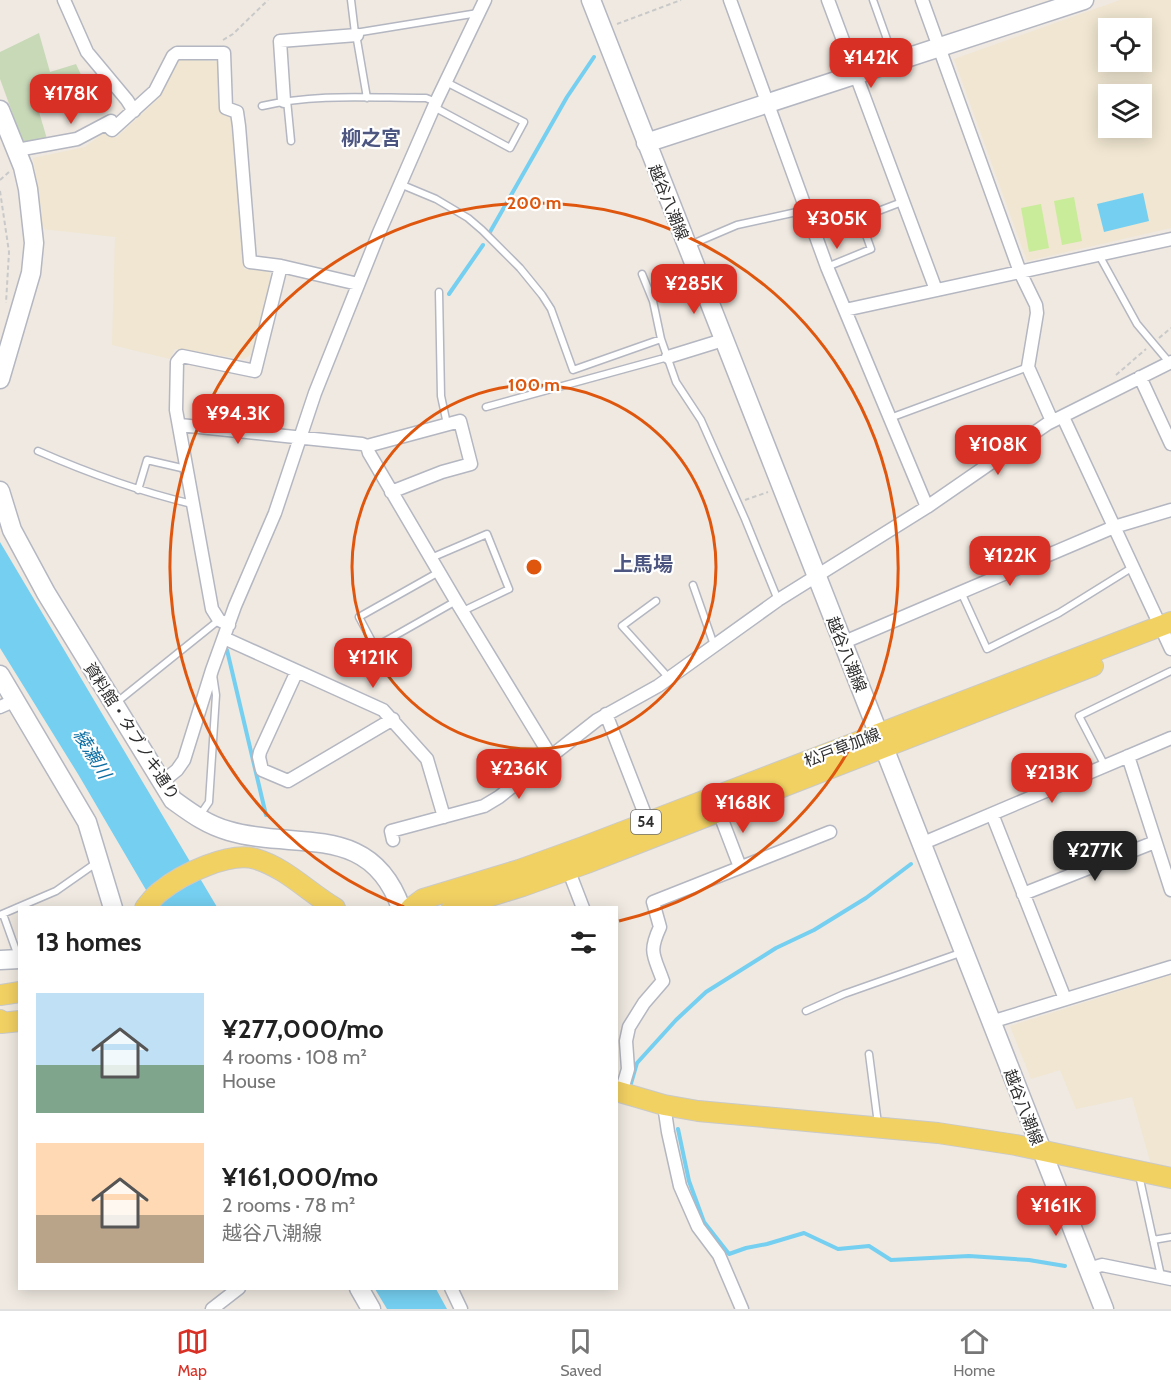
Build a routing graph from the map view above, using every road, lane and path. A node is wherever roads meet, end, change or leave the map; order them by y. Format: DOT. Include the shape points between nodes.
graph roads {
  1 [pos="64,0"];
  2 [pos="268,0"];
  3 [pos="351,0"];
  4 [pos="485,0"];
  5 [pos="591,0"];
  6 [pos="681,0"];
  7 [pos="730,0"];
  8 [pos="828,0"];
  9 [pos="873,0"];
  10 [pos="922,0"];
  11 [pos="1084,0"];
  12 [pos="478,14"];
  13 [pos="614,25"];
  14 [pos="356,34"];
  15 [pos="940,48"];
  16 [pos="224,52"];
  17 [pos="895,62"];
  18 [pos="857,75"];
  19 [pos="446,82"];
  20 [pos="367,98"];
  21 [pos="285,100"];
  22 [pos="768,103"];
  23 [pos="435,105"];
  24 [pos="262,106"];
  25 [pos="133,108"];
  26 [pos="0,110"];
  27 [pos="291,141"];
  28 [pos="646,143"];
  29 [pos="17,150"];
  30 [pos="400,184"];
  31 [pos="0,191"];
  32 [pos="902,202"];
  33 [pos="806,210"];
  34 [pos="1171,239"];
  35 [pos="686,246"];
  36 [pos="1098,254"];
  37 [pos="281,266"];
  38 [pos="827,267"];
  39 [pos="1020,272"];
  40 [pos="642,274"];
  41 [pos="358,284"];
  42 [pos="936,290"];
  43 [pos="439,292"];
  44 [pos="6,303"];
  45 [pos="845,310"];
  46 [pos="1171,328"];
  47 [pos="661,339"];
  48 [pos="723,340"];
  49 [pos="1152,343"];
  50 [pos="668,357"];
  51 [pos="1170,362"];
  52 [pos="1028,367"];
  53 [pos="1116,375"];
  54 [pos="1140,377"];
  55 [pos="0,379"];
  56 [pos="486,407"];
  57 [pos="889,418"];
  58 [pos="1058,419"];
  59 [pos="447,424"];
  60 [pos="180,425"];
  61 [pos="1169,436"];
  62 [pos="299,437"];
  63 [pos="367,446"];
  64 [pos="38,451"];
  65 [pos="187,469"];
  66 [pos="138,490"];
  67 [pos="0,491"];
  68 [pos="391,492"];
  69 [pos="765,493"];
  70 [pos="738,503"];
  71 [pos="192,504"];
  72 [pos="927,507"];
  73 [pos="1171,510"];
  74 [pos="1114,527"];
  75 [pos="431,558"];
  76 [pos="1133,567"];
  77 [pos="439,572"];
  78 [pos="817,577"];
  79 [pos="693,585"];
  80 [pos="960,591"];
  81 [pos="778,600"];
  82 [pos="656,601"];
  83 [pos="459,606"];
  84 [pos="224,622"];
  85 [pos="1168,634"];
  86 [pos="224,638"];
  87 [pos="842,643"];
  88 [pos="714,645"];
  89 [pos="212,670"];
  90 [pos="297,671"];
  91 [pos="1171,671"];
  92 [pos="0,675"];
  93 [pos="669,678"];
  94 [pos="8,704"];
  95 [pos="114,704"];
  96 [pos="606,714"];
  97 [pos="393,719"];
  98 [pos="1171,738"];
  99 [pos="882,740"];
  100 [pos="550,754"];
  101 [pos="1128,756"];
  102 [pos="1105,766"];
  103 [pos="162,782"];
  104 [pos="719,812"];
  105 [pos="992,814"];
  106 [pos="444,817"];
  107 [pos="198,818"];
  108 [pos="648,822"];
  109 [pos="830,832"];
  110 [pos="393,840"];
  111 [pos="1155,842"];
  112 [pos="921,843"];
  113 [pos="100,860"];
  114 [pos="740,867"];
  115 [pos="1168,867"];
  116 [pos="568,869"];
  117 [pos="1171,890"];
  118 [pos="1023,894"];
  119 [pos="22,906"];
  120 [pos="112,906"];
  121 [pos="148,906"];
  122 [pos="332,906"];
  123 [pos="400,906"];
  124 [pos="414,906"];
  125 [pos="458,906"];
  126 [pos="582,906"];
  127 [pos="18,908"];
  128 [pos="1,915"];
  129 [pos="964,952"];
  130 [pos="18,957"];
  131 [pos="18,959"];
  132 [pos="0,960"];
  133 [pos="1171,967"];
  134 [pos="18,992"];
  135 [pos="0,995"];
  136 [pos="1065,999"];
  137 [pos="807,1011"];
  138 [pos="0,1020"];
  139 [pos="18,1021"];
  140 [pos="991,1022"];
  141 [pos="869,1054"];
  142 [pos="619,1092"];
  143 [pos="664,1105"];
  144 [pos="878,1128"];
  145 [pos="1041,1151"];
  146 [pos="1138,1172"];
  147 [pos="1171,1178"];
  148 [pos="1171,1237"];
  149 [pos="1153,1239"];
  150 [pos="1088,1269"];
  151 [pos="1166,1278"];
  152 [pos="236,1290"];
  153 [pos="360,1290"];
  154 [pos="452,1290"];
  155 [pos="212,1309"];
  156 [pos="370,1309"];
  157 [pos="461,1309"];
  158 [pos="742,1309"];
  159 [pos="1104,1309"];
  1 -- 25 [label="street" via="87,52"];
  2 -- 16 [label="path" via="224,40"];
  3 -- 14 [label="lane"];
  4 -- 12 [label="street"];
  5 -- 28 [label="street, 越谷八潮線"];
  6 -- 13 [label="path"];
  7 -- 22 [label="street"];
  8 -- 18 [label="street"];
  9 -- 17 [label="lane"];
  10 -- 15 [label="street"];
  11 -- 15 [label="street"];
  12 -- 14 [label="lane"];
  12 -- 19 [label="street"];
  14 -- 20 [label="lane"];
  14 -- 21 [label="street" via="280,41"];
  15 -- 17 [label="street"];
  15 -- 39 [label="street"];
  16 -- 25 [label="street" via="172,56 155,91"];
  16 -- 37 [label="street" via="226,108 237,112 239,126 250,262"];
  17 -- 18 [label="street"];
  18 -- 22 [label="street"];
  18 -- 32 [label="street"];
  19 -- 23 [label="street"];
  19 -- 23 [label="lane" via="524,122 510,148"];
  20 -- 21 [label="lane"];
  20 -- 23 [label="lane" via="426,98"];
  21 -- 24 [label="lane"];
  21 -- 27 [label="lane"];
  22 -- 28 [label="street"];
  22 -- 33 [label="street"];
  23 -- 30 [label="street"];
  25 -- 29 [label="street" via="77,139"];
  26 -- 29 [label="street"];
  28 -- 35 [label="street, 越谷八潮線"];
  29 -- 55 [label="street" via="28,189 34,243 32,273"];
  30 -- 41 [label="street"];
  30 -- 47 [label="lane" via="468,218 520,268 551,309 573,370"];
  31 -- 44 [label="path" via="9,252"];
  32 -- 38 [label="lane" via="860,218 871,249"];
  32 -- 42 [label="street"];
  33 -- 35 [label="lane" via="737,225"];
  33 -- 38 [label="street"];
  34 -- 36 [label="street"];
  35 -- 48 [label="street, 越谷八潮線"];
  36 -- 39 [label="street"];
  36 -- 49 [label="lane"];
  37 -- 41 [label="street"];
  37 -- 60 [label="street" via="255,371 182,356 177,362 176,410"];
  38 -- 45 [label="street"];
  39 -- 42 [label="street"];
  39 -- 52 [label="street" via="1037,313"];
  40 -- 47 [label="lane"];
  41 -- 62 [label="street"];
  42 -- 45 [label="street"];
  43 -- 59 [label="lane" via="441,396"];
  45 -- 57 [label="street"];
  46 -- 49 [label="path"];
  47 -- 50 [label="lane"];
  48 -- 50 [label="street"];
  48 -- 78 [label="street, 越谷八潮線"];
  49 -- 51 [label="lane"];
  49 -- 53 [label="path"];
  50 -- 56 [label="lane"];
  50 -- 70 [label="lane" via="676,382 701,420"];
  51 -- 54 [label="street"];
  52 -- 57 [label="lane"];
  52 -- 58 [label="street"];
  54 -- 58 [label="street"];
  54 -- 61 [label="street"];
  57 -- 72 [label="street"];
  58 -- 72 [label="street"];
  58 -- 74 [label="street"];
  59 -- 63 [label="street"];
  59 -- 68 [label="street" via="460,421 471,464"];
  60 -- 62 [label="street"];
  60 -- 65 [label="street"];
  62 -- 63 [label="street"];
  62 -- 84 [label="street" via="275,513"];
  63 -- 68 [label="street"];
  64 -- 66 [label="lane"];
  65 -- 66 [label="lane" via="147,460"];
  65 -- 71 [label="street"];
  66 -- 71 [label="lane"];
  67 -- 95 [label="street, 資料館・タブノキ通り" via="24,555"];
  68 -- 75 [label="street"];
  69 -- 70 [label="path"];
  70 -- 81 [label="lane"];
  71 -- 84 [label="street" via="212,609"];
  72 -- 78 [label="street"];
  73 -- 74 [label="street"];
  74 -- 76 [label="street"];
  74 -- 80 [label="street"];
  75 -- 77 [label="street"];
  75 -- 83 [label="lane" via="487,534 509,589"];
  76 -- 80 [label="lane" via="1059,614 987,649"];
  76 -- 85 [label="street"];
  77 -- 83 [label="street"];
  77 -- 83 [label="lane" via="359,617 375,646"];
  78 -- 81 [label="street"];
  78 -- 87 [label="street, 越谷八潮線"];
  79 -- 88 [label="lane"];
  80 -- 87 [label="street"];
  81 -- 88 [label="street"];
  82 -- 93 [label="lane" via="622,626"];
  83 -- 100 [label="street"];
  84 -- 86 [label="street"];
  84 -- 95 [label="lane"];
  85 -- 99 [label="main road, 松戸草加線 / 54"];
  86 -- 89 [label="street"];
  86 -- 90 [label="street"];
  87 -- 99 [label="street, 越谷八潮線"];
  88 -- 93 [label="street"];
  89 -- 103 [label="street" via="184,760"];
  89 -- 107 [label="lane" via="216,695 208,802"];
  90 -- 97 [label="street" via="383,710"];
  90 -- 97 [label="street" via="260,752 262,770 288,781"];
  91 -- 102 [label="lane" via="1079,716"];
  92 -- 94 [label="street"];
  93 -- 96 [label="street"];
  94 -- 113 [label="street" via="84,816"];
  95 -- 103 [label="street, 資料館・タブノキ通り"];
  96 -- 100 [label="street"];
  96 -- 108 [label="street"];
  97 -- 106 [label="street" via="427,759"];
  98 -- 101 [label="street"];
  99 -- 104 [label="main road, 松戸草加線 / 54"];
  99 -- 108 [label="main road, 松戸草加線 / 54"];
  99 -- 112 [label="street, 越谷八潮線"];
  100 -- 106 [label="street" via="484,806"];
  101 -- 102 [label="street"];
  101 -- 111 [label="street"];
  102 -- 105 [label="street"];
  103 -- 107 [label="street, 資料館・タブノキ通り" via="173,800"];
  104 -- 114 [label="street"];
  104 -- 116 [label="main road, 松戸草加線 / 54"];
  105 -- 112 [label="street"];
  105 -- 118 [label="street"];
  106 -- 110 [label="street" via="391,831"];
  107 -- 123 [label="street, 資料館・タブノキ通り" via="231,832 344,847 365,857 382,872"];
  108 -- 124 [label="main road, 松戸草加線 / 54" via="519,870 423,899"];
  109 -- 114 [label="street"];
  111 -- 115 [label="street"];
  111 -- 118 [label="street"];
  112 -- 129 [label="street, 越谷八潮線"];
  113 -- 119 [label="lane" via="56,891"];
  113 -- 120 [label="street"];
  114 -- 142 [label="street" via="653,902 660,927 652,951 663,981 629,1027 628,1069"];
  115 -- 117 [label="street"];
  116 -- 125 [label="main road, 松戸草加線 / 54"];
  116 -- 126 [label="street"];
  118 -- 136 [label="street"];
  121 -- 122 [label="main road" via="160,891 176,881 204,867 237,858 261,861"];
  127 -- 128 [label="lane"];
  128 -- 130 [label="lane"];
  129 -- 137 [label="lane"];
  129 -- 140 [label="street, 越谷八潮線"];
  131 -- 132 [label="street"];
  133 -- 136 [label="street"];
  134 -- 135 [label="main road"];
  136 -- 140 [label="street"];
  138 -- 139 [label="main road"];
  140 -- 145 [label="street, 越谷八潮線"];
  141 -- 144 [label="lane"];
  142 -- 143 [label="main road"];
  143 -- 144 [label="main road"];
  143 -- 158 [label="street" via="680,1186"];
  144 -- 145 [label="main road" via="938,1133"];
  145 -- 146 [label="main road"];
  145 -- 150 [label="street, 越谷八潮線"];
  146 -- 147 [label="main road"];
  146 -- 149 [label="lane"];
  148 -- 149 [label="lane"];
  149 -- 151 [label="lane"];
  150 -- 151 [label="street" via="1102,1265"];
  150 -- 159 [label="street, 越谷八潮線"];
  152 -- 155 [label="street"];
  153 -- 156 [label="street"];
  154 -- 157 [label="street"];
}
